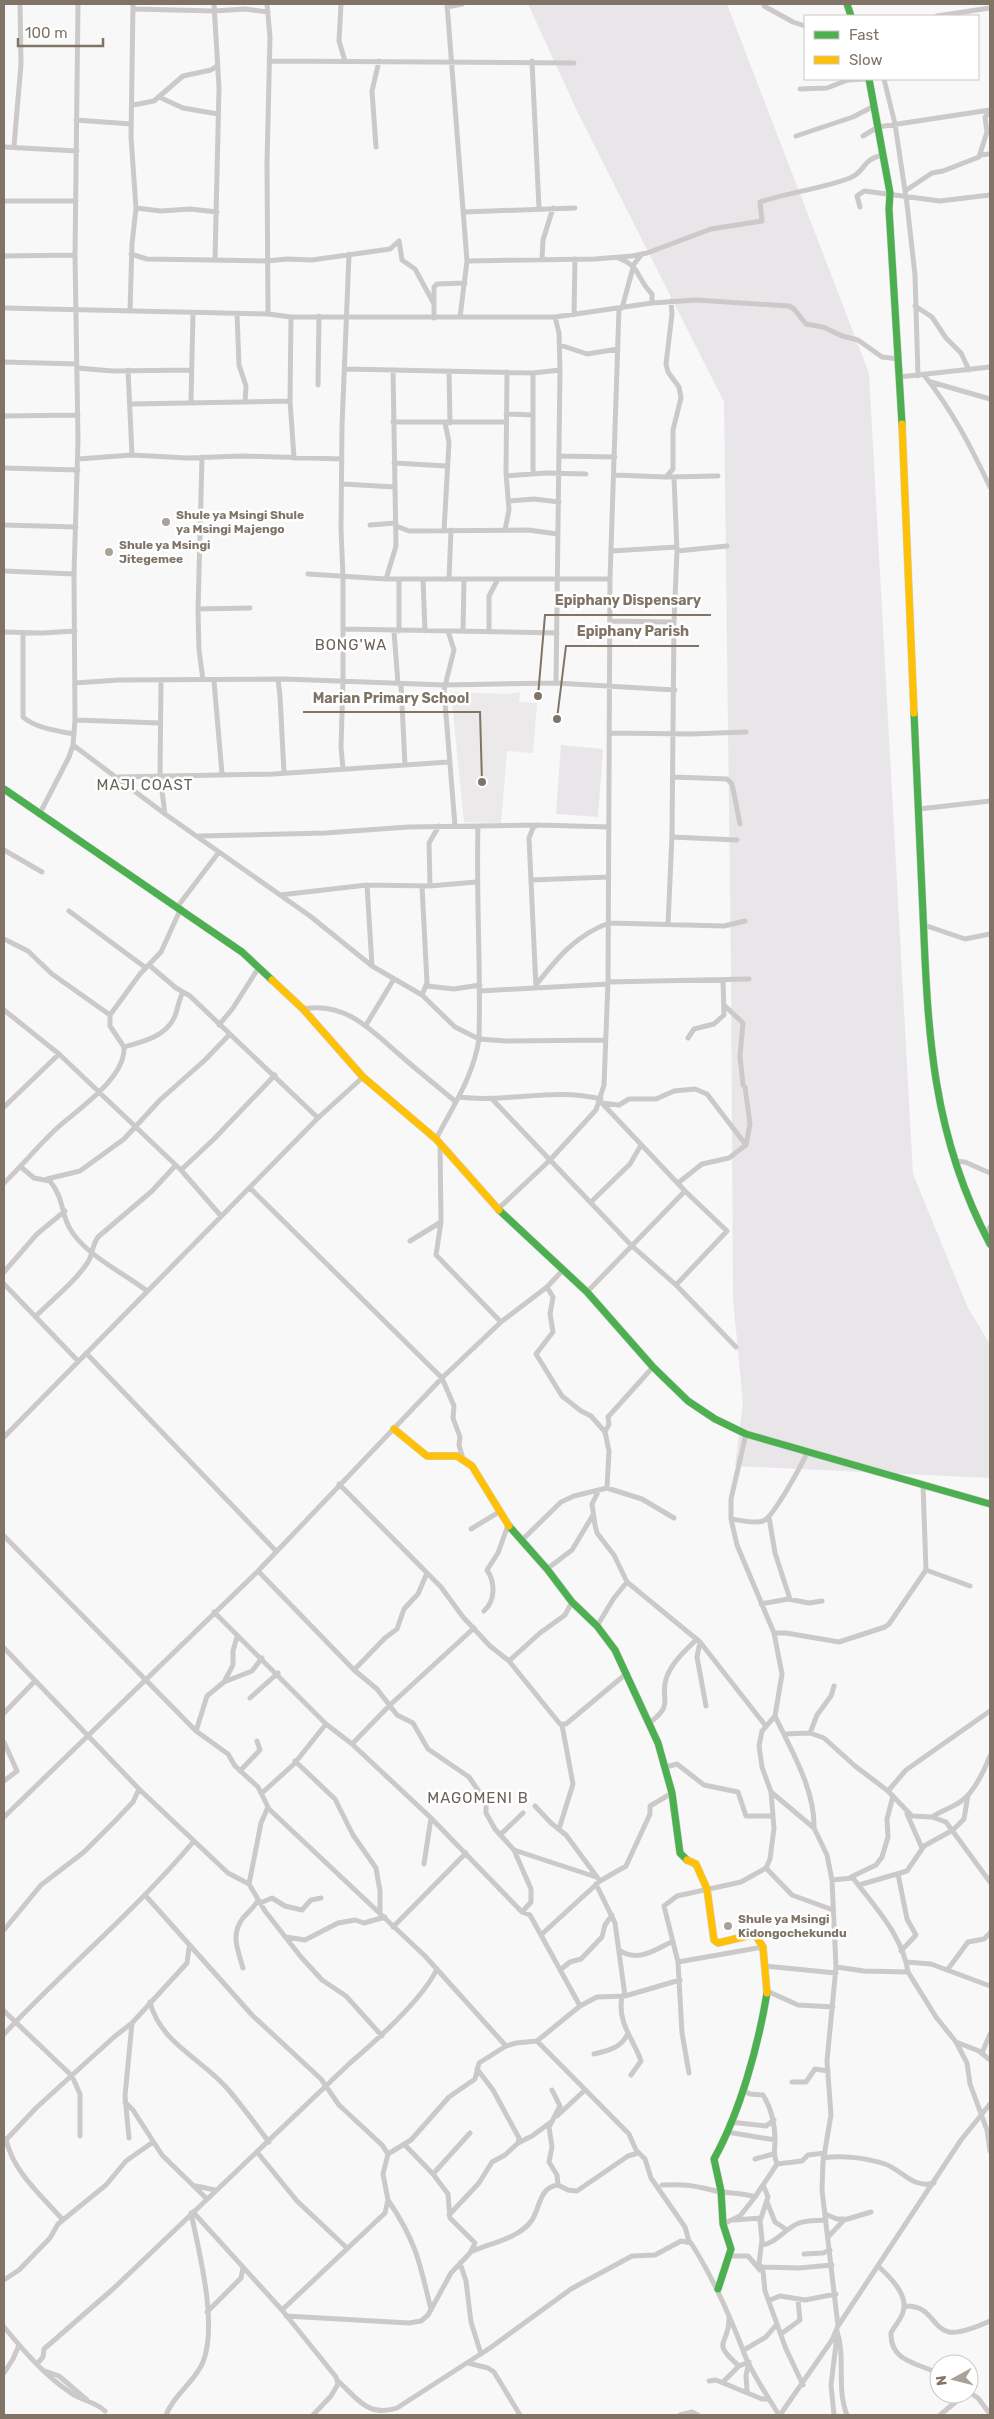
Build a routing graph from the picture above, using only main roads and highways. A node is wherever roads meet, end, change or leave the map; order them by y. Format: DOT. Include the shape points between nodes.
graph roads {
  1 [pos="867,80"];
  2 [pos="4,789"];
  3 [pos="990,1244"];
  4 [pos="394,1429"];
  5 [pos="990,1504"];
  6 [pos="718,2289"];
  1 -- 3 [label="main road" via="876,106 890,193 930,1053 952,1160"];
  2 -- 5 [label="main road" via="179,907 259,967 304,1009 363,1077 438,1142 498,1209 587,1292 653,1367 688,1400 715,1419 746,1434"];
  4 -- 6 [label="main road" via="426,1456 463,1459 472,1466 508,1525 615,1650 658,1743 672,1793 680,1855 696,1864 707,1889 713,1938 715,1942 751,1935 756,1936 763,1947 766,1991 760,2029 728,2132 714,2159 730,2252"];
}
